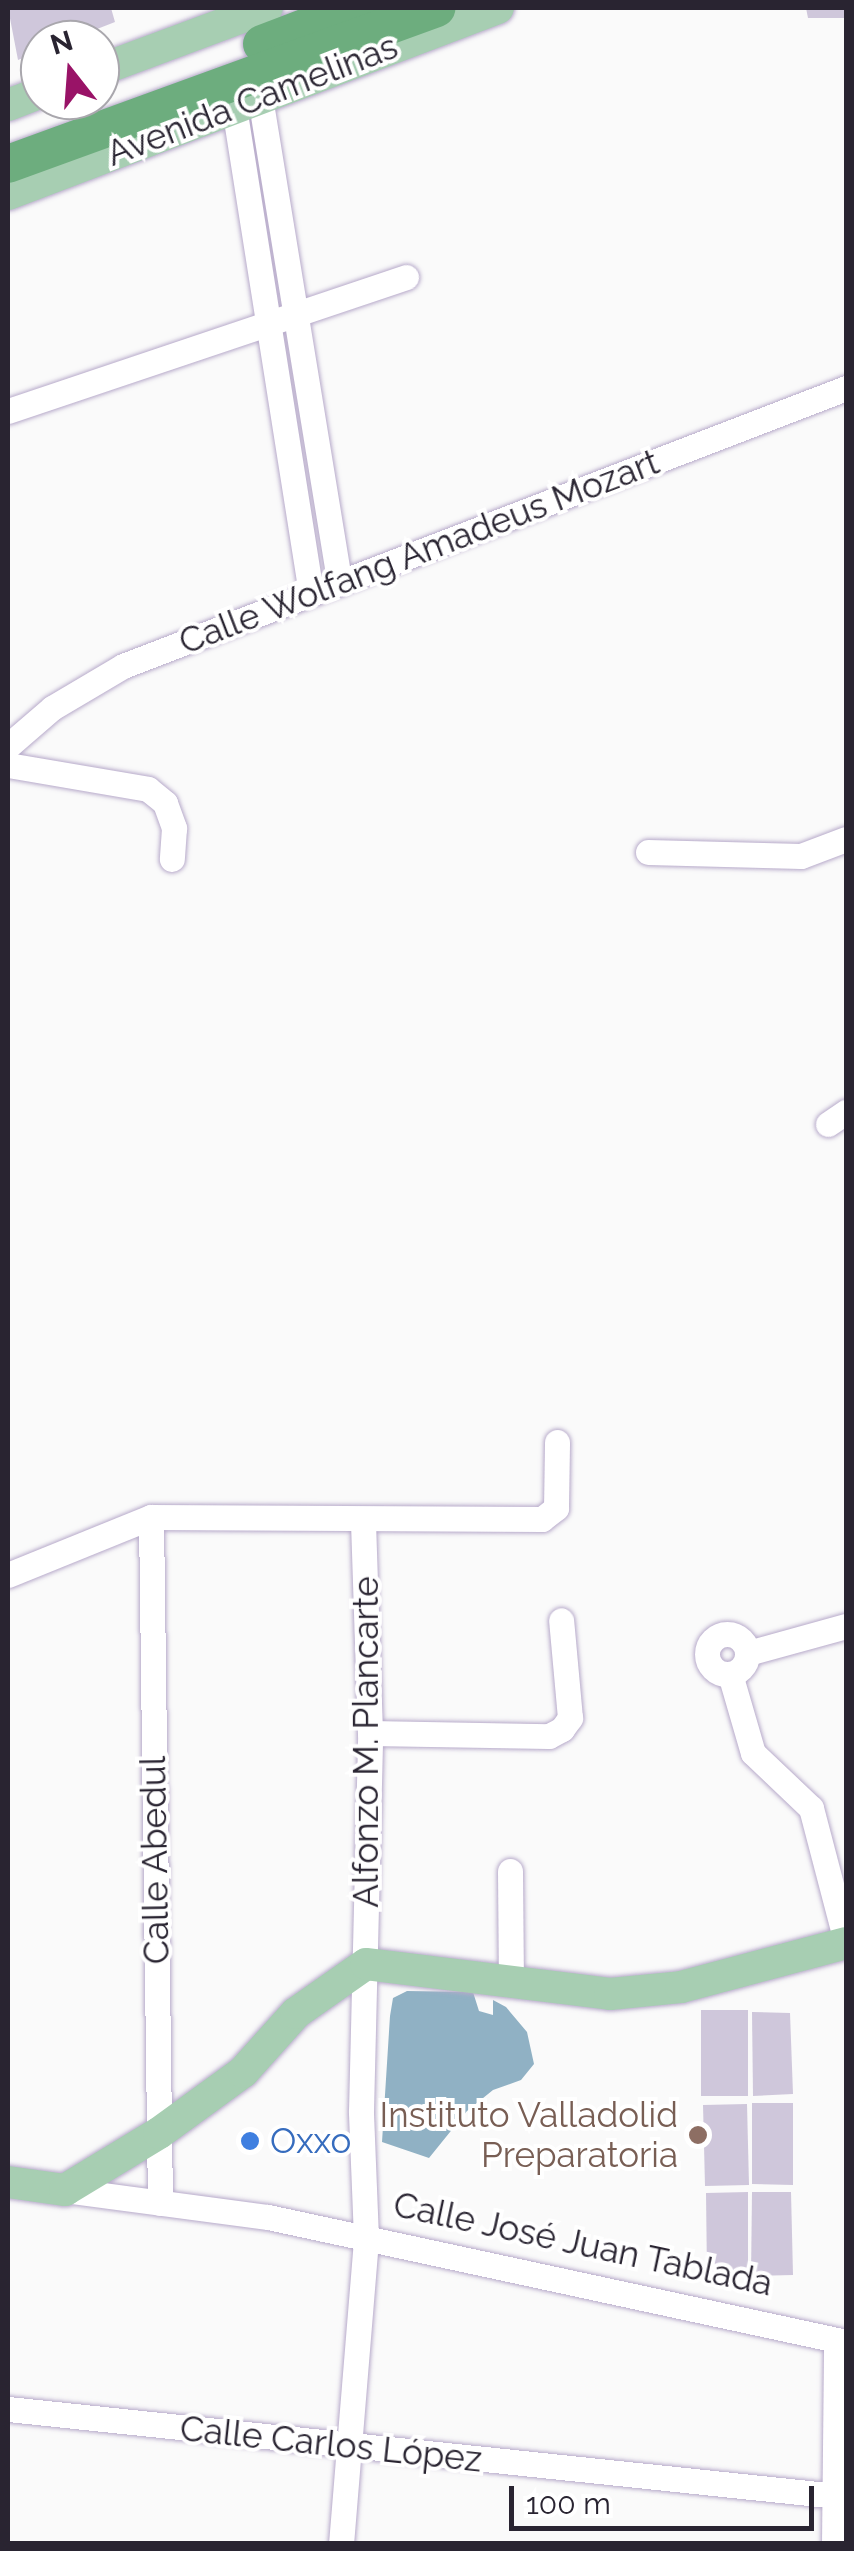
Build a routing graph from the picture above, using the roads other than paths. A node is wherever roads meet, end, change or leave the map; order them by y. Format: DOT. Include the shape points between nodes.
graph roads {
  1 [pos="267,8"];
  2 [pos="357,8"];
  3 [pos="436,8"];
  4 [pos="498,8"];
  5 [pos="120,63"];
  6 [pos="247,102"];
  7 [pos="8,142"];
  8 [pos="8,164"];
  9 [pos="8,194"];
  10 [pos="406,277"];
  11 [pos="281,318"];
  12 [pos="846,388"];
  13 [pos="8,412"];
  14 [pos="340,582"];
  15 [pos="311,592"];
  16 [pos="8,746"];
  17 [pos="8,766"];
  18 [pos="846,839"];
  19 [pos="648,852"];
  20 [pos="172,859"];
  21 [pos="557,1442"];
  22 [pos="151,1517"];
  23 [pos="364,1520"];
  24 [pos="8,1575"];
  25 [pos="561,1620"];
  26 [pos="846,1626"];
  27 [pos="748,1653"];
  28 [pos="730,1674"];
  29 [pos="370,1733"];
  30 [pos="510,1871"];
  31 [pos="846,1942"];
  32 [pos="366,1964"];
  33 [pos="511,1980"];
  34 [pos="159,2133"];
  35 [pos="8,2182"];
  36 [pos="65,2190"];
  37 [pos="160,2203"];
  38 [pos="366,2238"];
  39 [pos="841,2341"];
  40 [pos="8,2409"];
  41 [pos="352,2448"];
  42 [pos="840,2496"];
  43 [pos="341,2544"];
  44 [pos="834,2544"];
  1 -- 5 [label="main road"];
  2 -- 7 [label="highway, Avenida Camelinas"];
  3 -- 8 [label="highway, Avenida Camelinas"];
  4 -- 6 [label="main road, Avenida Camelinas"];
  6 -- 9 [label="main road, Avenida Camelinas"];
  6 -- 11 [label="street"];
  10 -- 11 [label="street"];
  11 -- 13 [label="street"];
  11 -- 14 [label="street"];
  11 -- 15 [label="street"];
  12 -- 14 [label="street, Calle Wolfang Amadeus Mozart"];
  14 -- 15 [label="street, Calle Wolfang Amadeus Mozart"];
  15 -- 16 [label="street, Calle Wolfang Amadeus Mozart" via="123,666 52,708"];
  17 -- 20 [label="street" via="148,789 166,803"];
  18 -- 19 [label="street" via="801,856"];
  21 -- 23 [label="street" via="556,1508 542,1519"];
  22 -- 23 [label="street"];
  22 -- 24 [label="street"];
  22 -- 34 [label="street, Calle Abedul"];
  23 -- 29 [label="street, Alfonzo M. Plancarte"];
  25 -- 29 [label="street" via="570,1718 550,1736"];
  26 -- 27 [label="street"];
  27 -- 28 [label="street"];
  27 -- 28 [label="street" via="730,1634 713,1641 710,1665"];
  28 -- 31 [label="street" via="753,1753 811,1808"];
  29 -- 32 [label="street, Alfonzo M. Plancarte"];
  30 -- 33 [label="street"];
  31 -- 33 [label="main road" via="681,1987 610,1994"];
  32 -- 33 [label="main road"];
  32 -- 34 [label="main road" via="296,2013 243,2072"];
  32 -- 38 [label="street, Alfonzo M. Plancarte"];
  34 -- 36 [label="main road"];
  34 -- 37 [label="street, Calle Abedul"];
  35 -- 36 [label="main road, Calle José Juan Tablada"];
  36 -- 37 [label="street, Calle José Juan Tablada"];
  37 -- 38 [label="street, Calle José Juan Tablada"];
  38 -- 39 [label="street, Calle José Juan Tablada"];
  38 -- 41 [label="street, Alfonzo M. Plancarte"];
  39 -- 42 [label="street"];
  40 -- 41 [label="street, Calle Carlos López"];
  41 -- 42 [label="street, Calle Carlos López"];
  41 -- 43 [label="street, Alfonzo M. Plancarte"];
  42 -- 44 [label="street"];
}
